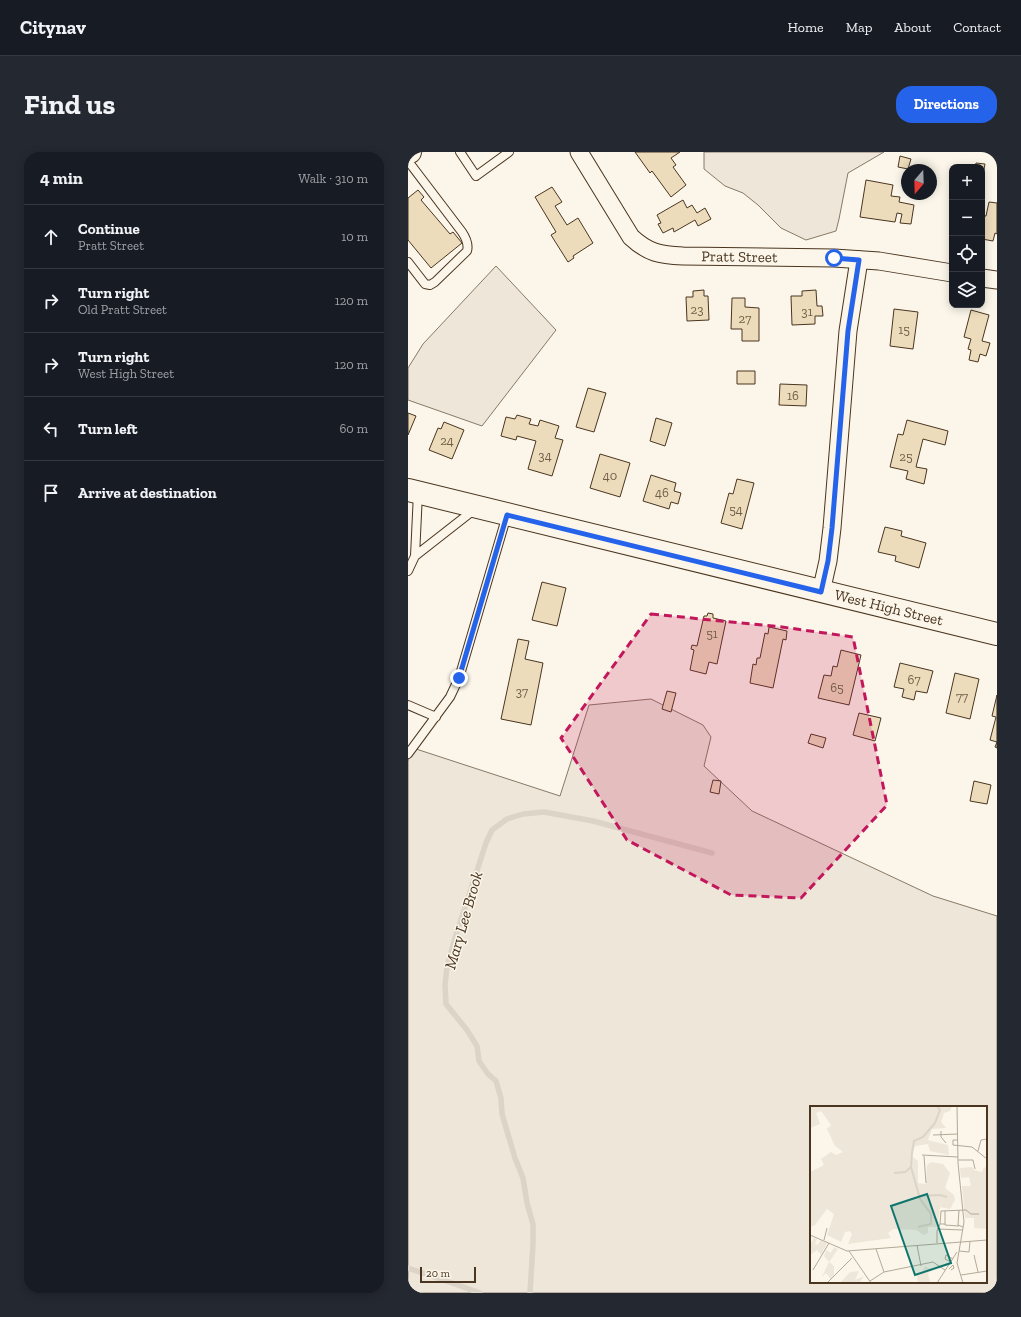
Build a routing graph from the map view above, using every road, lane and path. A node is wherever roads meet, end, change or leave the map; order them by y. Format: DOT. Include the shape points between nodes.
graph roads {
  1 [pos="460,152"];
  2 [pos="510,152"];
  3 [pos="579,152"];
  4 [pos="408,161"];
  5 [pos="859,260"];
  6 [pos="408,262"];
  7 [pos="949,272"];
  8 [pos="985,278"];
  9 [pos="997,280"];
  10 [pos="413,491"];
  11 [pos="478,507"];
  12 [pos="507,515"];
  13 [pos="415,556"];
  14 [pos="408,571"];
  15 [pos="821,592"];
  16 [pos="997,634"];
  17 [pos="408,706"];
  18 [pos="436,717"];
  19 [pos="408,754"];
  1 -- 2 [label="lane" via="476,176"];
  3 -- 5 [label="street, Pratt Street" via="631,237 650,252 682,256"];
  4 -- 6 [label="lane" via="462,232 468,248 467,252 430,285 425,284"];
  5 -- 7 [label="street, Pratt Street"];
  5 -- 15 [label="street" via="848,331 832,528"];
  8 -- 9 [label="street"];
  10 -- 11 [label="main road, West High Street"];
  10 -- 13 [label="lane"];
  11 -- 12 [label="main road, West High Street"];
  11 -- 13 [label="lane"];
  12 -- 15 [label="main road, West High Street"];
  12 -- 18 [label="lane" via="459,678"];
  13 -- 14 [label="lane"];
  15 -- 16 [label="main road, West High Street"];
  17 -- 18 [label="lane"];
  18 -- 19 [label="lane"];
}
